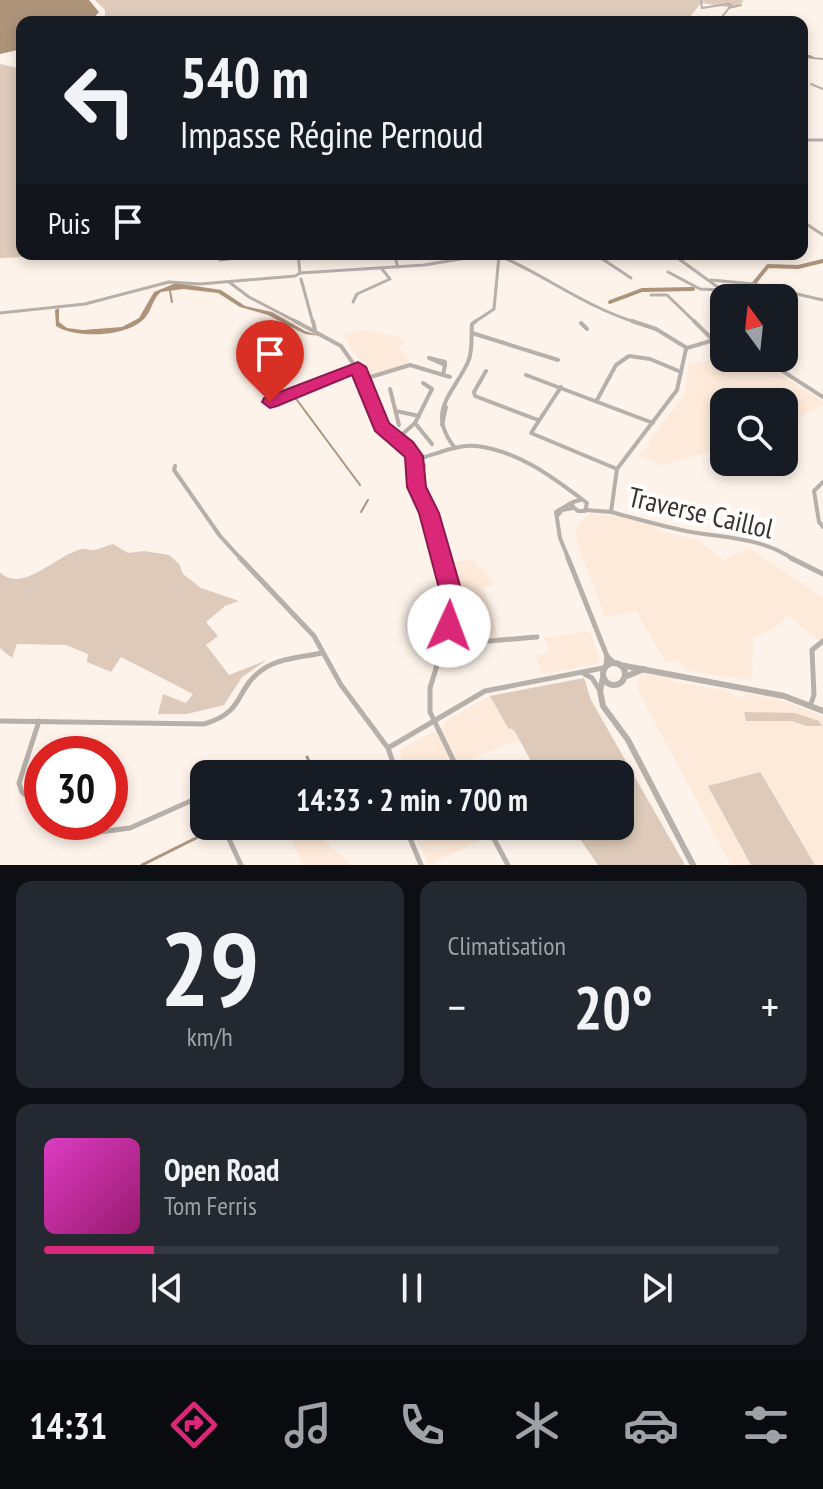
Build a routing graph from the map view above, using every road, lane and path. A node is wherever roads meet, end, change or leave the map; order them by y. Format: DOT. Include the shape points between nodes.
graph roads {
  1 [pos="701,1"];
  2 [pos="741,5"];
  3 [pos="729,8"];
  4 [pos="723,16"];
  5 [pos="811,84"];
  6 [pos="823,89"];
  7 [pos="298,260"];
  8 [pos="396,260"];
  9 [pos="455,260"];
  10 [pos="497,260"];
  11 [pos="508,260"];
  12 [pos="604,260"];
  13 [pos="681,260"];
  14 [pos="398,267"];
  15 [pos="382,269"];
  16 [pos="668,272"];
  17 [pos="299,276"];
  18 [pos="631,278"];
  19 [pos="711,280"];
  20 [pos="229,282"];
  21 [pos="715,284"];
  22 [pos="710,290"];
  23 [pos="651,295"];
  24 [pos="823,300"];
  25 [pos="353,302"];
  26 [pos="0,313"];
  27 [pos="581,323"];
  28 [pos="587,329"];
  29 [pos="317,331"];
  30 [pos="472,333"];
  31 [pos="710,337"];
  32 [pos="710,341"];
  33 [pos="687,348"];
  34 [pos="558,360"];
  35 [pos="445,365"];
  36 [pos="358,367"];
  37 [pos="486,371"];
  38 [pos="782,372"];
  39 [pos="681,373"];
  40 [pos="526,375"];
  41 [pos="443,376"];
  42 [pos="450,377"];
  43 [pos="364,379"];
  44 [pos="423,383"];
  45 [pos="561,387"];
  46 [pos="390,389"];
  47 [pos="823,397"];
  48 [pos="597,400"];
  49 [pos="270,402"];
  50 [pos="396,411"];
  51 [pos="419,416"];
  52 [pos="538,420"];
  53 [pos="415,423"];
  54 [pos="653,423"];
  55 [pos="399,425"];
  56 [pos="397,439"];
  57 [pos="432,444"];
  58 [pos="458,448"];
  59 [pos="411,451"];
  60 [pos="428,456"];
  61 [pos="415,460"];
  62 [pos="424,465"];
  63 [pos="175,466"];
  64 [pos="617,469"];
  65 [pos="823,482"];
  66 [pos="422,498"];
  67 [pos="580,500"];
  68 [pos="572,505"];
  69 [pos="587,507"];
  70 [pos="611,512"];
  71 [pos="823,527"];
  72 [pos="823,574"];
  73 [pos="537,637"];
  74 [pos="823,641"];
  75 [pos="322,653"];
  76 [pos="439,655"];
  77 [pos="608,669"];
  78 [pos="654,669"];
  79 [pos="584,672"];
  80 [pos="627,676"];
  81 [pos="611,683"];
  82 [pos="600,691"];
  83 [pos="810,706"];
  84 [pos="823,711"];
  85 [pos="0,721"];
  86 [pos="39,721"];
  87 [pos="433,723"];
  88 [pos="34,736"];
  89 [pos="388,748"];
  90 [pos="392,760"];
  91 [pos="453,760"];
  92 [pos="24,768"];
  93 [pos="24,794"];
  94 [pos="190,801"];
  95 [pos="128,828"];
  96 [pos="229,840"];
  97 [pos="411,840"];
  98 [pos="495,840"];
  99 [pos="241,865"];
  100 [pos="421,865"];
  101 [pos="508,865"];
  102 [pos="693,865"];
  1 -- 3 [label="street" via="702,8"];
  2 -- 3 [label="street"];
  3 -- 4 [label="street"];
  5 -- 6 [label="street"];
  7 -- 17 [label="street"];
  8 -- 14 [label="street"];
  9 -- 14 [label="street"];
  10 -- 30 [label="street" via="494,309 472,324"];
  11 -- 33 [label="street"];
  12 -- 18 [label="street"];
  13 -- 19 [label="street"];
  14 -- 15 [label="street"];
  15 -- 17 [label="street"];
  15 -- 25 [label="street" via="390,279 357,294"];
  16 -- 22 [label="street"];
  17 -- 20 [label="street"];
  17 -- 29 [label="street"];
  19 -- 21 [label="street"];
  19 -- 24 [label="street" via="753,283"];
  20 -- 26 [label="street" via="169,282 82,304"];
  20 -- 29 [label="street"];
  23 -- 31 [label="street" via="667,295"];
  27 -- 28 [label="street"];
  29 -- 36 [label="street" via="344,348"];
  30 -- 34 [label="street"];
  30 -- 58 [label="street" via="470,359 442,424"];
  32 -- 33 [label="street"];
  33 -- 39 [label="street"];
  35 -- 41 [label="street"];
  36 -- 43 [label="street"];
  36 -- 49 [label="street"];
  37 -- 52 [label="street" via="475,396"];
  38 -- 47 [label="street"];
  39 -- 48 [label="street" via="642,356 625,355"];
  39 -- 54 [label="street" via="677,390"];
  40 -- 45 [label="street"];
  41 -- 42 [label="street"];
  41 -- 43 [label="street" via="410,365"];
  43 -- 56 [label="street" via="381,427"];
  44 -- 51 [label="street" via="432,389"];
  45 -- 48 [label="street"];
  45 -- 52 [label="street"];
  46 -- 50 [label="street"];
  48 -- 54 [label="street"];
  50 -- 51 [label="street"];
  50 -- 55 [label="street"];
  51 -- 53 [label="street"];
  52 -- 64 [label="street" via="530,432 535,436"];
  53 -- 56 [label="street"];
  53 -- 57 [label="street"];
  54 -- 64 [label="street"];
  56 -- 59 [label="street"];
  58 -- 60 [label="street"];
  58 -- 67 [label="street" via="477,446 529,461"];
  59 -- 60 [label="street"];
  59 -- 61 [label="street"];
  60 -- 61 [label="street"];
  61 -- 66 [label="street" via="414,478"];
  62 -- 66 [label="street" via="421,482 427,491"];
  63 -- 75 [label="street" via="220,536 314,636"];
  64 -- 70 [label="street"];
  65 -- 71 [label="street" via="814,491"];
  66 -- 76 [label="street" via="452,596"];
  67 -- 68 [label="street"];
  67 -- 69 [label="street"];
  68 -- 69 [label="street, Traverse Caillol" via="578,511"];
  68 -- 77 [label="street" via="557,518 560,538"];
  69 -- 70 [label="street, Traverse Caillol"];
  70 -- 72 [label="street, Traverse Caillol" via="741,539 783,552"];
  73 -- 76 [label="street" via="477,642"];
  74 -- 83 [label="street" via="812,650"];
  75 -- 86 [label="street" via="262,670 236,707 211,722"];
  75 -- 89 [label="street"];
  76 -- 87 [label="street" via="429,694"];
  77 -- 78 [label="street"];
  77 -- 79 [label="street"];
  77 -- 80 [label="street"];
  77 -- 81 [label="street"];
  77 -- 82 [label="street"];
  78 -- 80 [label="street"];
  78 -- 83 [label="street"];
  79 -- 82 [label="street"];
  79 -- 87 [label="street" via="485,691"];
  80 -- 81 [label="street" via="624,682"];
  81 -- 82 [label="street"];
  82 -- 102 [label="street" via="603,706 628,740"];
  83 -- 84 [label="street"];
  85 -- 86 [label="street"];
  86 -- 88 [label="street"];
  87 -- 89 [label="street"];
  87 -- 91 [label="street"];
  89 -- 90 [label="street"];
  92 -- 93 [label="street" via="19,783"];
  94 -- 95 [label="street"];
  96 -- 99 [label="street"];
  97 -- 100 [label="street"];
  98 -- 101 [label="street"];
}
